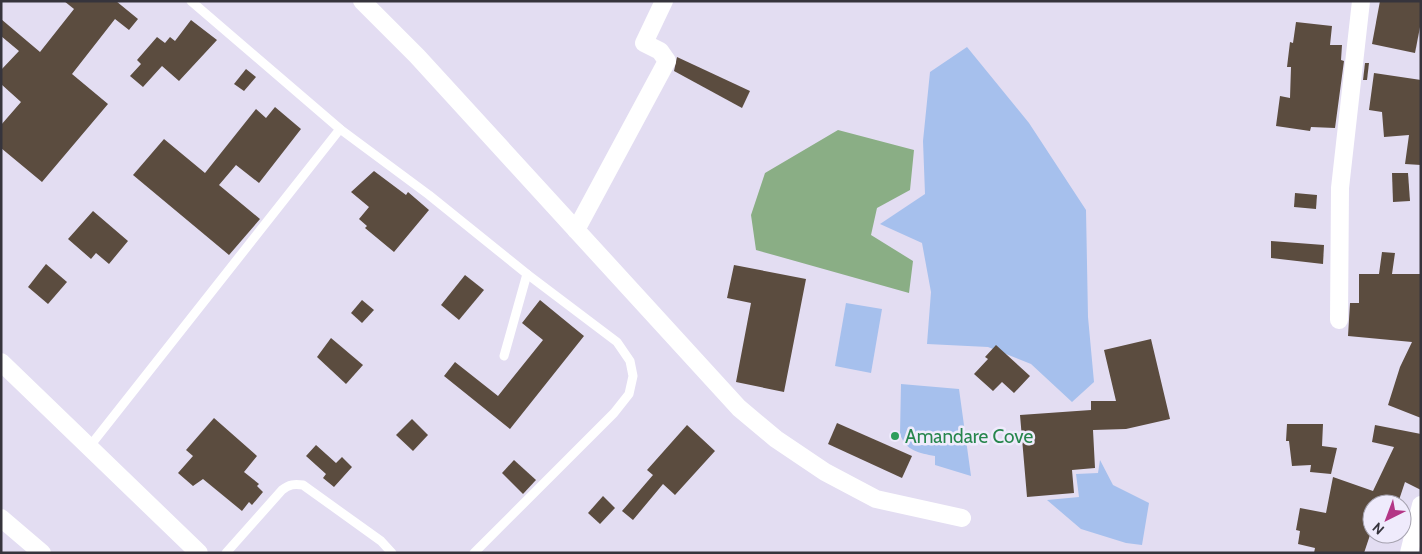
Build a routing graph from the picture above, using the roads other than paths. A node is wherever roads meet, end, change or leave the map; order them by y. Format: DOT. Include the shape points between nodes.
graph roads {
  1 [pos="190,1"];
  2 [pos="362,1"];
  3 [pos="664,1"];
  4 [pos="1361,1"];
  5 [pos="340,129"];
  6 [pos="576,230"];
  7 [pos="527,274"];
  8 [pos="1339,320"];
  9 [pos="504,356"];
  10 [pos="1,362"];
  11 [pos="90,446"];
  12 [pos="1421,505"];
  13 [pos="1,518"];
  14 [pos="962,518"];
  15 [pos="42,553"];
  16 [pos="199,553"];
  17 [pos="226,553"];
  18 [pos="392,553"];
  19 [pos="474,553"];
  20 [pos="1408,553"];
  1 -- 5 [label="lane"];
  2 -- 6 [label="street" via="418,56"];
  3 -- 6 [label="street" via="644,43 660,51 667,61"];
  4 -- 8 [label="street" via="1340,188"];
  5 -- 7 [label="lane" via="428,194"];
  5 -- 11 [label="lane"];
  6 -- 14 [label="street" via="739,408 776,439 825,472 876,499"];
  7 -- 9 [label="lane"];
  7 -- 19 [label="lane" via="617,342 630,361 633,376 629,394 614,413"];
  10 -- 11 [label="street"];
  11 -- 16 [label="street"];
  12 -- 20 [label="street"];
  13 -- 15 [label="street"];
  17 -- 18 [label="lane" via="282,490 296,484 303,485 381,541"];
}
